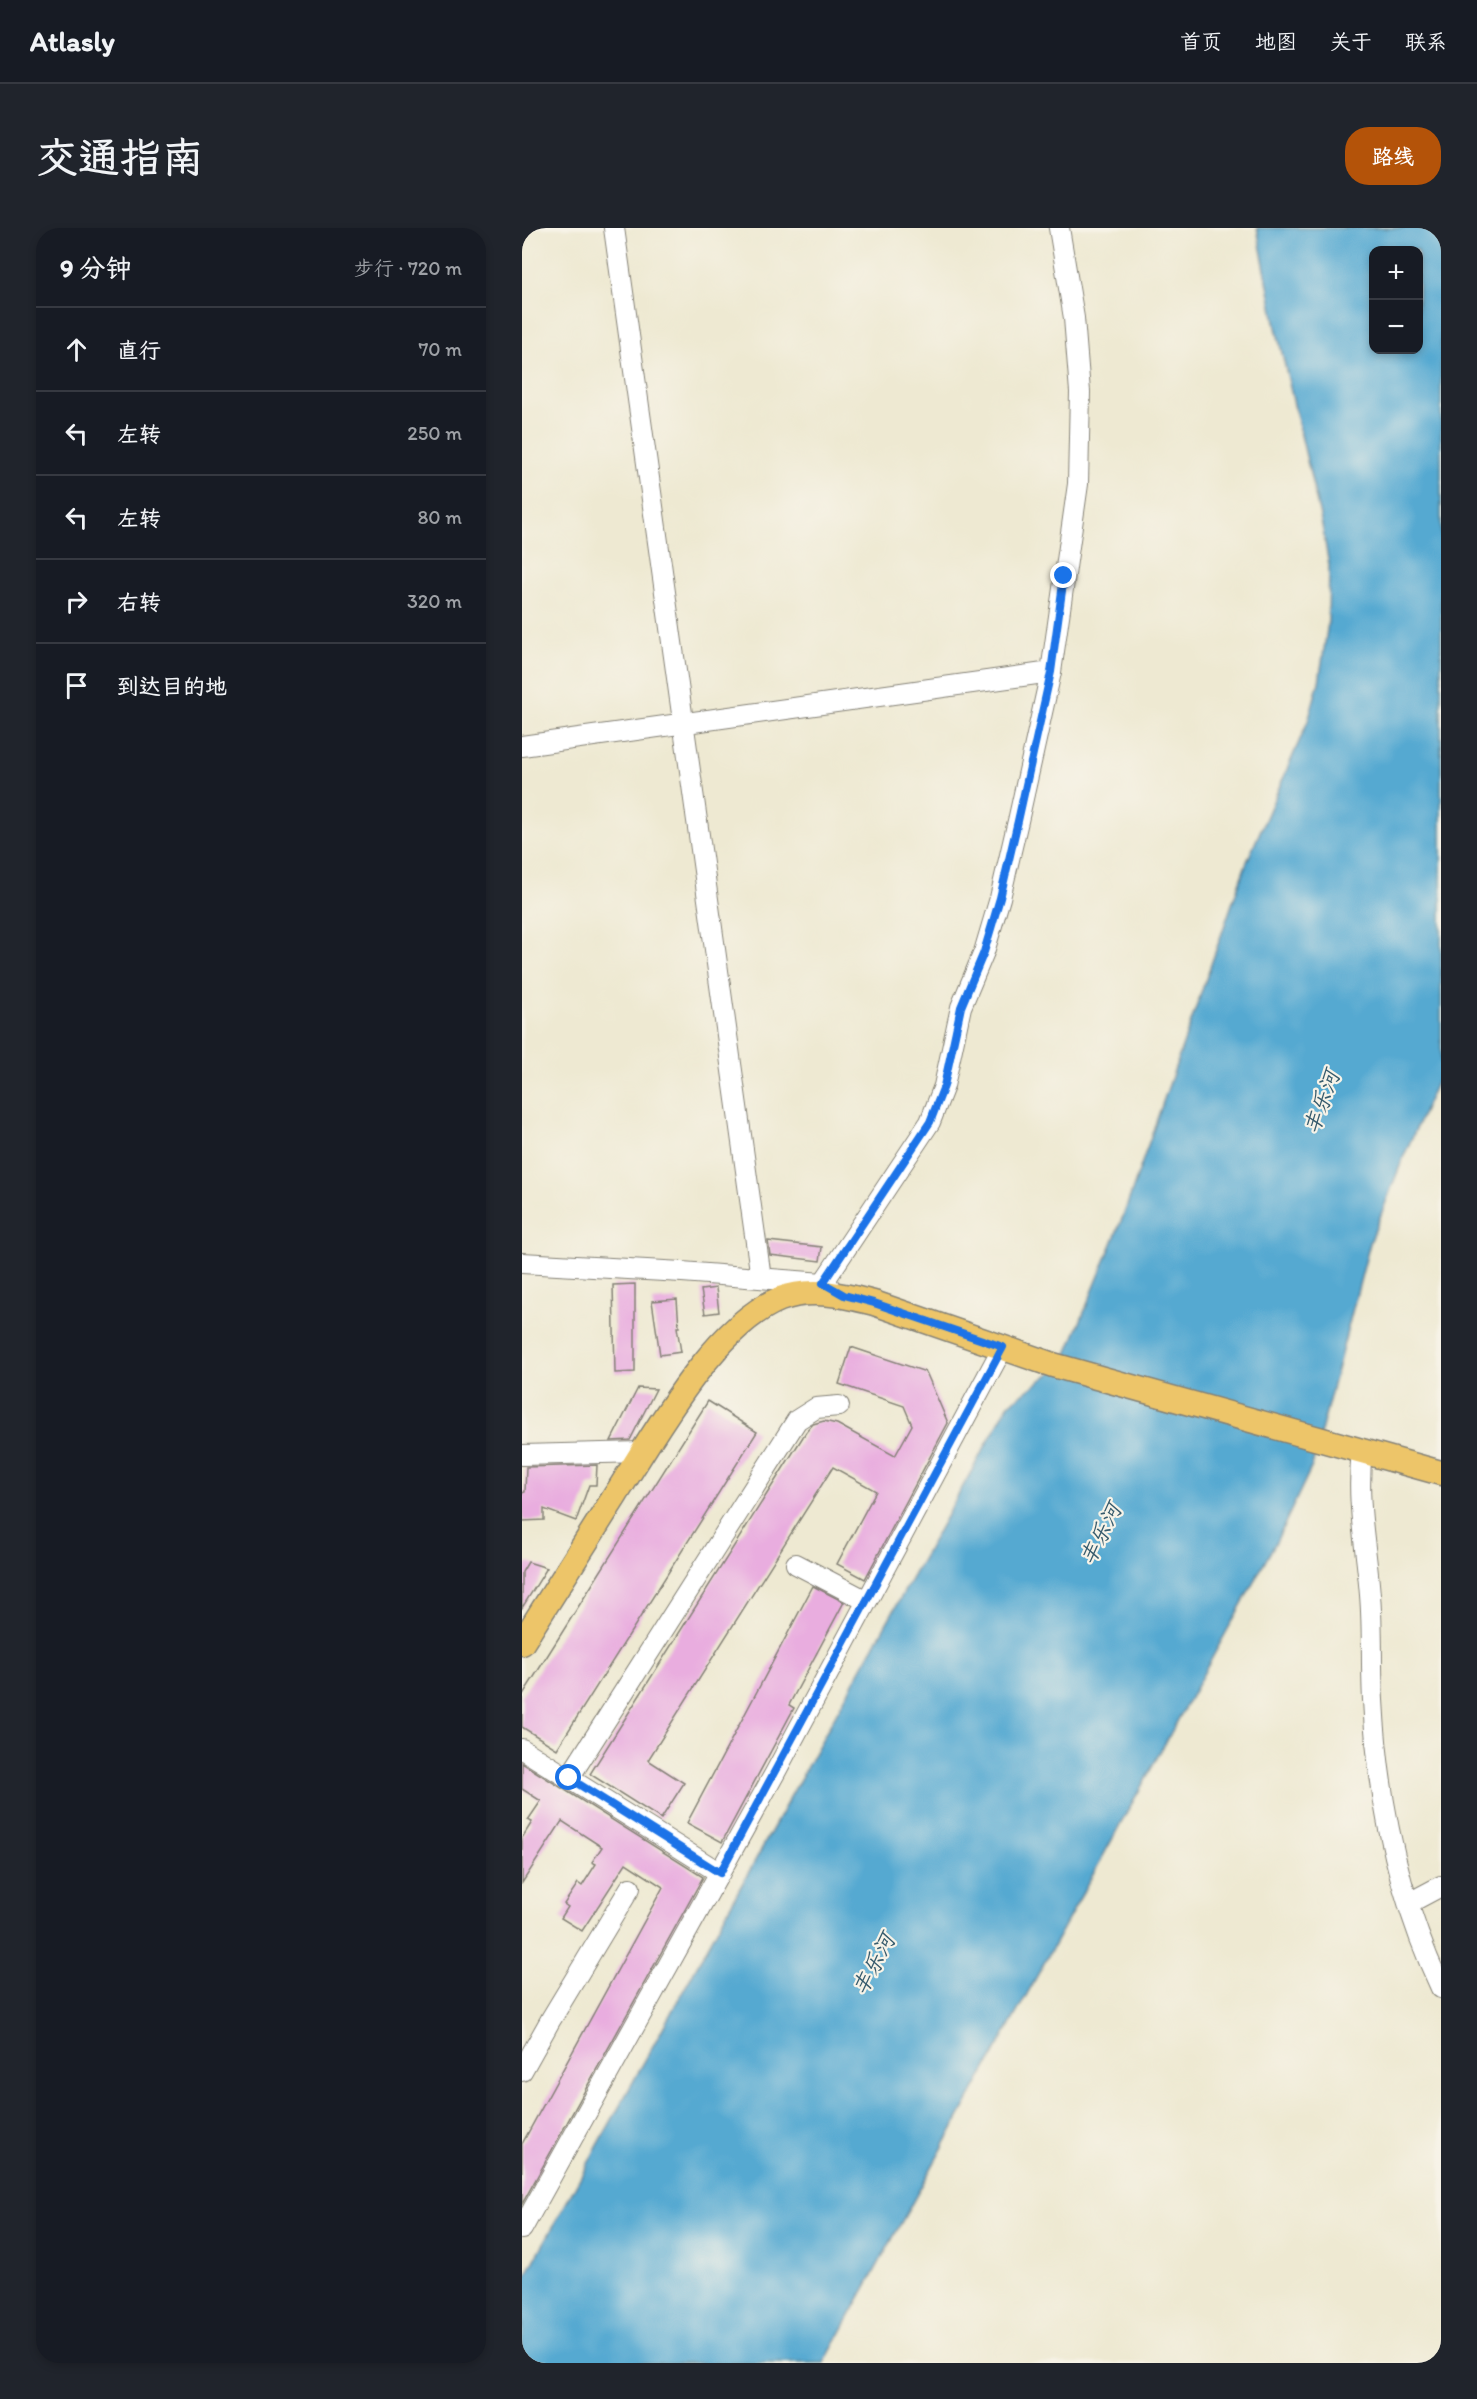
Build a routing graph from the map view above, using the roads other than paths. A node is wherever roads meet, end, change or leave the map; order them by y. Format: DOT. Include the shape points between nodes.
graph roads {
  1 [pos="614,228"];
  2 [pos="1059,228"];
  3 [pos="1051,672"];
  4 [pos="682,724"];
  5 [pos="522,746"];
  6 [pos="522,1263"];
  7 [pos="761,1278"];
  8 [pos="823,1283"];
  9 [pos="844,1295"];
  10 [pos="1003,1347"];
  11 [pos="839,1406"];
  12 [pos="1362,1449"];
  13 [pos="642,1452"];
  14 [pos="522,1455"];
  15 [pos="1441,1473"];
  16 [pos="796,1564"];
  17 [pos="867,1601"];
  18 [pos="522,1643"];
  19 [pos="522,1749"];
  20 [pos="569,1778"];
  21 [pos="720,1873"];
  22 [pos="1441,1886"];
  23 [pos="630,1888"];
  24 [pos="1409,1903"];
  25 [pos="1441,1988"];
  26 [pos="522,2072"];
  27 [pos="522,2229"];
  1 -- 4 [label="street"];
  2 -- 3 [label="street" via="1074,318 1081,424 1078,484"];
  3 -- 4 [label="street"];
  3 -- 8 [label="street" via="1000,898 984,952 961,1007 944,1086 930,1122"];
  4 -- 5 [label="street"];
  4 -- 7 [label="street"];
  6 -- 7 [label="street"];
  7 -- 8 [label="street"];
  8 -- 9 [label="street"];
  9 -- 10 [label="main road"];
  9 -- 13 [label="main road" via="794,1295 755,1314 705,1362"];
  10 -- 12 [label="main road" via="1053,1365"];
  10 -- 17 [label="street"];
  11 -- 20 [label="street" via="816,1408 797,1420"];
  12 -- 15 [label="main road"];
  12 -- 24 [label="street" via="1358,1481 1370,1596 1375,1731 1385,1807"];
  13 -- 14 [label="street"];
  13 -- 18 [label="main road"];
  16 -- 17 [label="street"];
  17 -- 21 [label="street"];
  19 -- 20 [label="street"];
  20 -- 21 [label="street"];
  21 -- 27 [label="street"];
  22 -- 24 [label="street"];
  23 -- 26 [label="street"];
  24 -- 25 [label="street"];
}
